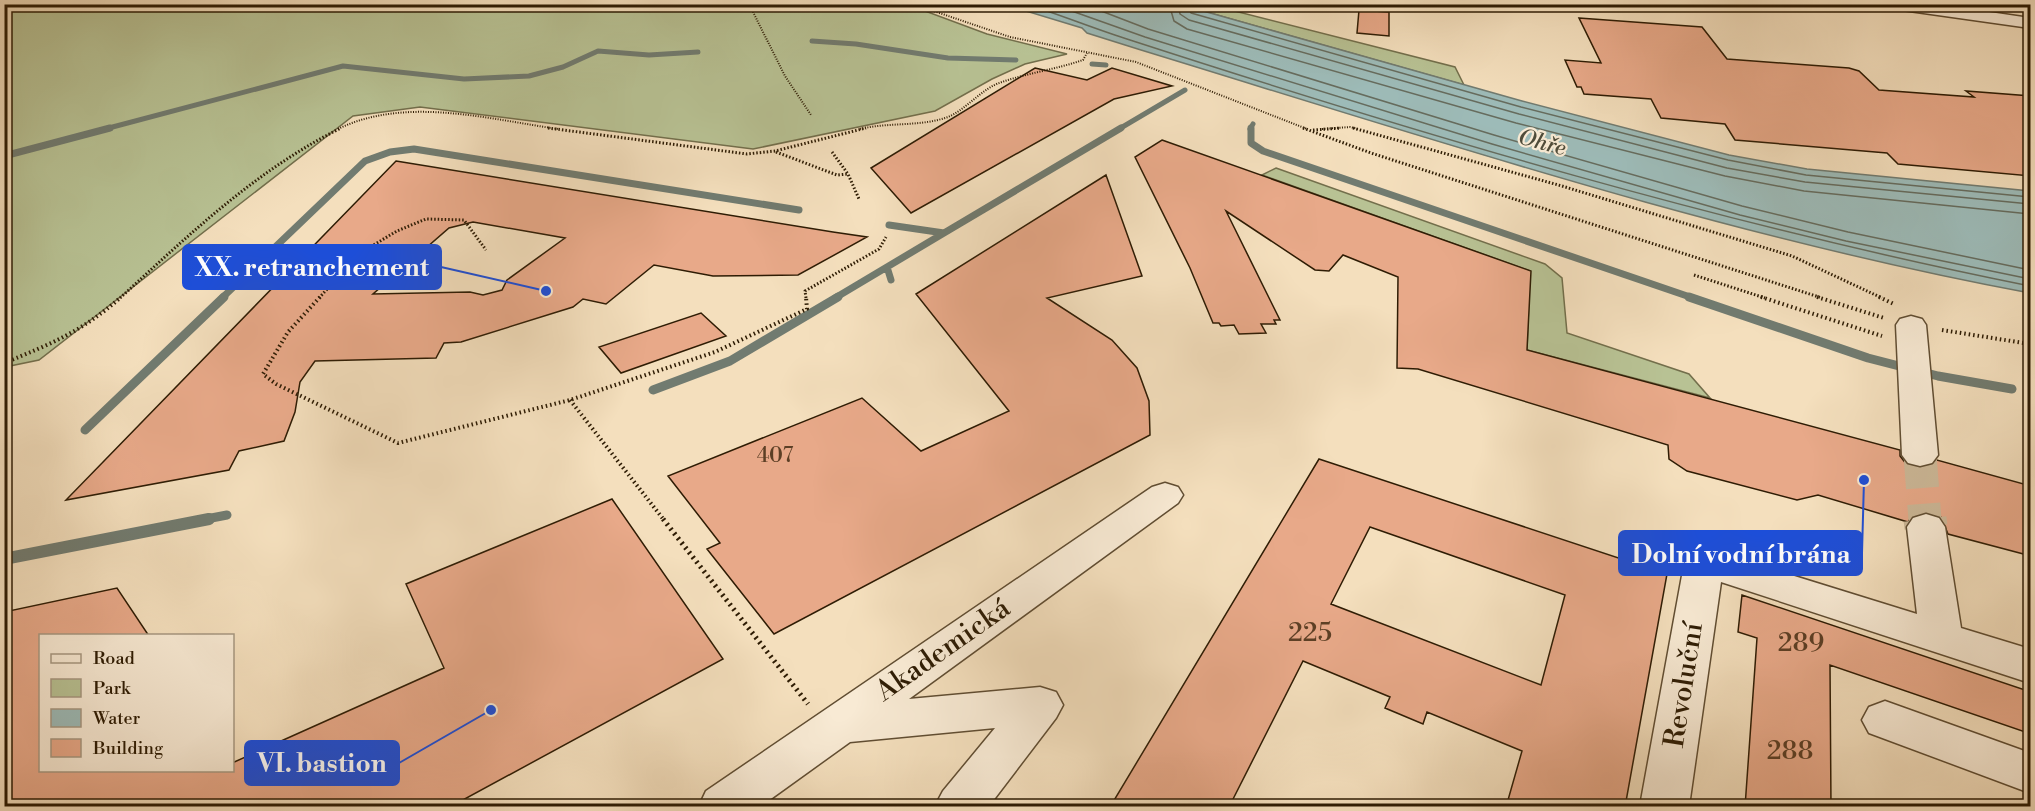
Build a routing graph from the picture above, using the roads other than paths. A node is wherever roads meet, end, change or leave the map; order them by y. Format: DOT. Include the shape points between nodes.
graph roads {
  1 [pos="1895,4"];
  2 [pos="2031,23"];
  3 [pos="1912,336"];
  4 [pos="1920,455"];
  5 [pos="1165,495"];
  6 [pos="1926,527"];
  7 [pos="1941,638"];
  8 [pos="2031,666"];
  9 [pos="1885,720"];
  10 [pos="833,727"];
  11 [pos="2031,773"];
  12 [pos="723,807"];
  13 [pos="960,807"];
  14 [pos="1664,807"];
  1 -- 2 [label="street"];
  3 -- 4 [label="street"];
  5 -- 10 [label="street, Akademická"];
  6 -- 7 [label="street"];
  7 -- 8 [label="street"];
  7 -- 14 [label="street, Revoluční" via="1688,558"];
  9 -- 11 [label="street"];
  10 -- 12 [label="street, Akademická"];
  10 -- 13 [label="street" via="1040,705"];
}
